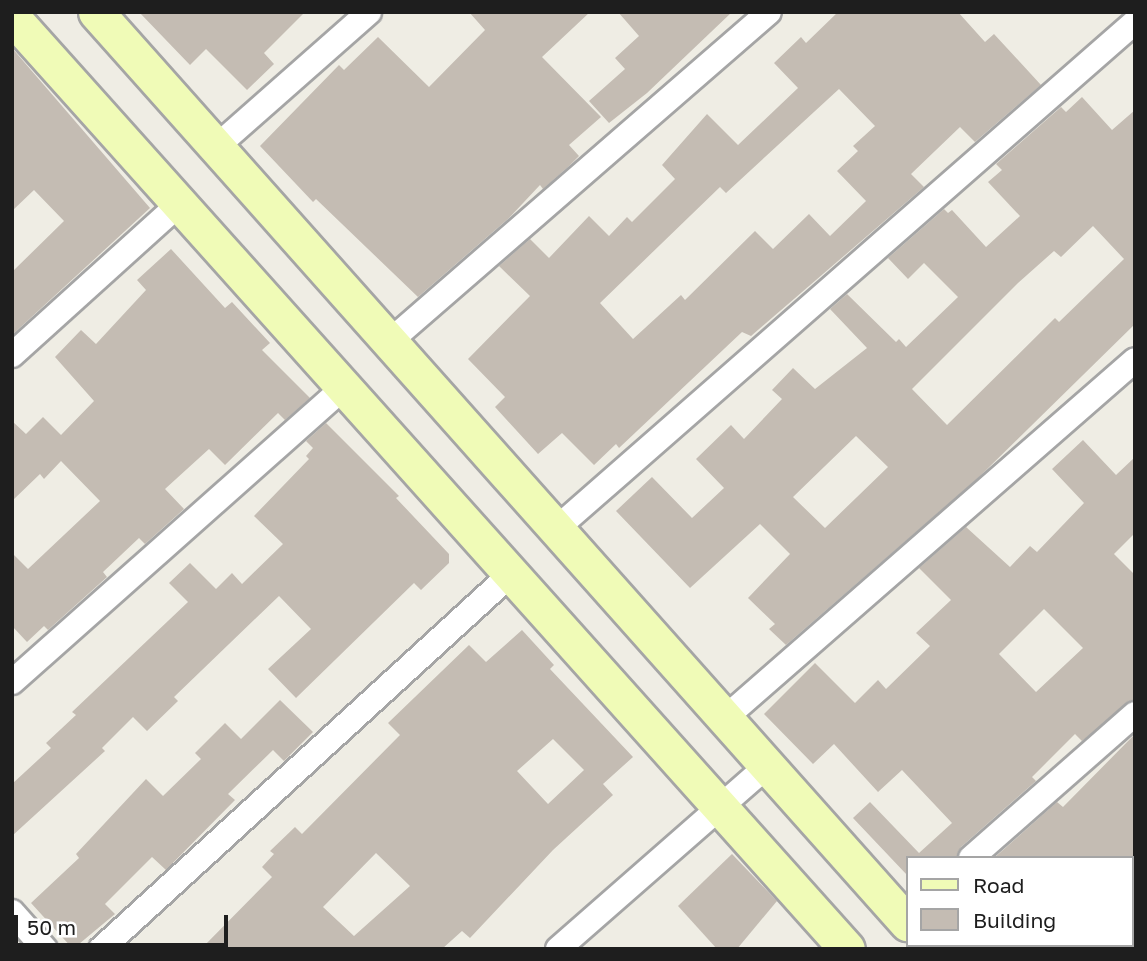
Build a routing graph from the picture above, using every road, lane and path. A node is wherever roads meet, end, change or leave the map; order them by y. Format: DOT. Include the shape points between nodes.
graph roads {
  1 [pos="96,12"];
  2 [pos="369,12"];
  3 [pos="769,12"];
  4 [pos="12,17"];
  5 [pos="1135,22"];
  6 [pos="216,147"];
  7 [pos="180,204"];
  8 [pos="389,342"];
  9 [pos="12,355"];
  10 [pos="1135,360"];
  11 [pos="344,387"];
  12 [pos="556,529"];
  13 [pos="511,574"];
  14 [pos="12,682"];
  15 [pos="1135,713"];
  16 [pos="725,718"];
  17 [pos="766,766"];
  18 [pos="720,807"];
  19 [pos="973,856"];
  20 [pos="12,912"];
  21 [pos="906,918"];
  22 [pos="45,949"];
  23 [pos="102,949"];
  24 [pos="558,949"];
  25 [pos="847,949"];
  1 -- 6 [label="main road"];
  2 -- 6 [label="street"];
  3 -- 8 [label="street"];
  4 -- 7 [label="main road"];
  5 -- 12 [label="street"];
  6 -- 8 [label="main road"];
  7 -- 9 [label="street"];
  7 -- 11 [label="main road"];
  8 -- 12 [label="main road"];
  10 -- 16 [label="street"];
  11 -- 13 [label="main road"];
  11 -- 14 [label="street"];
  12 -- 16 [label="main road"];
  13 -- 18 [label="main road"];
  13 -- 23 [label="street"];
  15 -- 19 [label="street"];
  16 -- 17 [label="main road"];
  17 -- 18 [label="street"];
  17 -- 21 [label="main road"];
  18 -- 24 [label="street"];
  18 -- 25 [label="main road"];
  20 -- 22 [label="street"];
}
